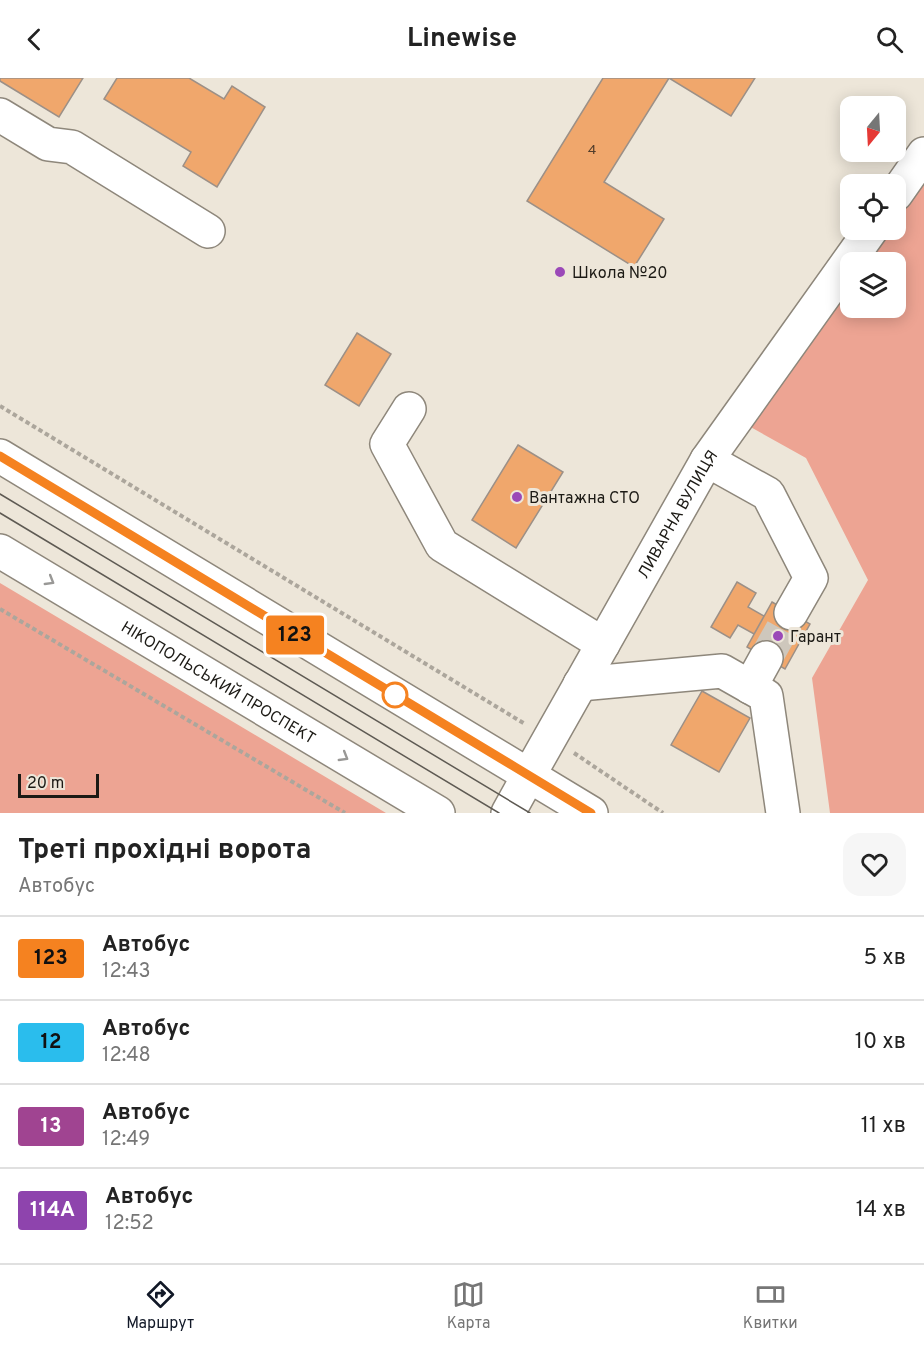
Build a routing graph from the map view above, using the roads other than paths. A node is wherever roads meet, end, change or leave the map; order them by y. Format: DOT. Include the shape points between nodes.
graph roads {
  1 [pos="0,115"];
  2 [pos="924,154"];
  3 [pos="906,180"];
  4 [pos="208,231"];
  5 [pos="864,240"];
  6 [pos="409,409"];
  7 [pos="0,456"];
  8 [pos="707,460"];
  9 [pos="0,551"];
  10 [pos="791,613"];
  11 [pos="603,644"];
  12 [pos="766,658"];
  13 [pos="580,684"];
  14 [pos="750,687"];
  15 [pos="529,775"];
  16 [pos="438,813"];
  17 [pos="508,813"];
  18 [pos="591,813"];
  19 [pos="783,813"];
  1 -- 4 [label="main road" via="48,144 72,147"];
  2 -- 3 [label="main road"];
  5 -- 8 [label="main road, ЛИВАРНА ВУЛИЦЯ"];
  6 -- 11 [label="main road" via="387,444 442,545"];
  7 -- 15 [label="main road"];
  8 -- 10 [label="main road" via="768,494 811,578"];
  8 -- 11 [label="main road, ЛИВАРНА ВУЛИЦЯ"];
  9 -- 16 [label="main road, НІКОПОЛЬСЬКИЙ ПРОСПЕКТ, one-way"];
  11 -- 13 [label="main road, ЛИВАРНА ВУЛИЦЯ"];
  12 -- 14 [label="main road"];
  13 -- 14 [label="main road" via="722,671"];
  13 -- 15 [label="main road, ЛИВАРНА ВУЛИЦЯ"];
  14 -- 19 [label="main road" via="766,696"];
  15 -- 17 [label="main road, ЛИВАРНА ВУЛИЦЯ"];
  15 -- 18 [label="main road"];
}
